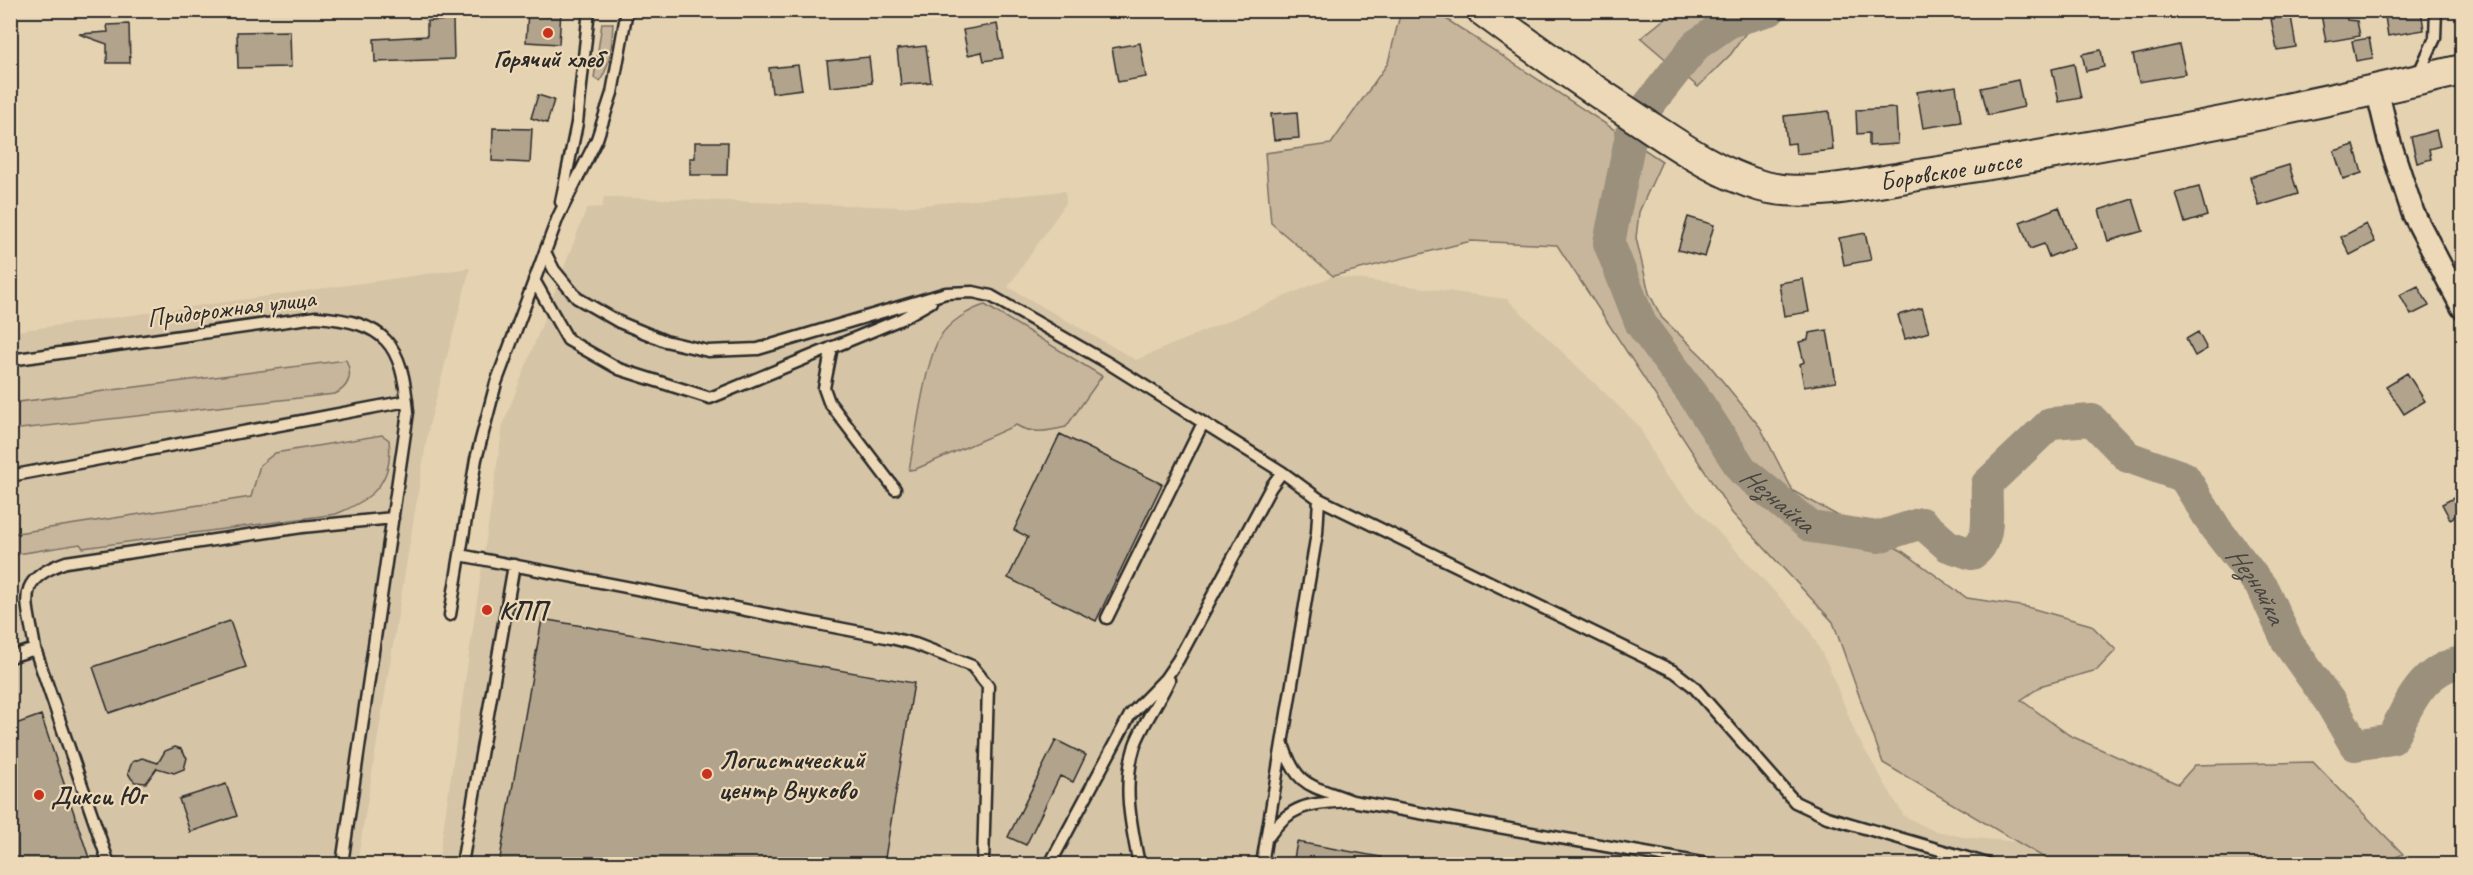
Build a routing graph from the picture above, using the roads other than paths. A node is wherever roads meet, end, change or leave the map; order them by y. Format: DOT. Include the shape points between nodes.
graph roads {
  1 [pos="589,10"];
  2 [pos="627,10"];
  3 [pos="1482,10"];
  4 [pos="2436,10"];
  5 [pos="2463,70"];
  6 [pos="2415,81"];
  7 [pos="2377,90"];
  8 [pos="558,217"];
  9 [pos="545,252"];
  10 [pos="534,280"];
  11 [pos="946,293"];
  12 [pos="2463,307"];
  13 [pos="832,347"];
  14 [pos="10,360"];
  15 [pos="407,401"];
  16 [pos="1203,423"];
  17 [pos="1282,472"];
  18 [pos="10,476"];
  19 [pos="895,489"];
  20 [pos="1319,499"];
  21 [pos="393,518"];
  22 [pos="460,555"];
  23 [pos="513,565"];
  24 [pos="450,615"];
  25 [pos="1107,618"];
  26 [pos="35,648"];
  27 [pos="10,657"];
  28 [pos="1178,660"];
  29 [pos="1283,744"];
  30 [pos="1353,801"];
  31 [pos="1265,841"];
  32 [pos="108,864"];
  33 [pos="342,864"];
  34 [pos="462,864"];
  35 [pos="983,864"];
  36 [pos="1050,864"];
  37 [pos="1139,864"];
  38 [pos="1262,864"];
  39 [pos="1707,864"];
  40 [pos="1988,864"];
  1 -- 8 [label="lane" via="577,123"];
  2 -- 8 [label="lane" via="604,120"];
  3 -- 7 [label="main road, Боровское шоссе" via="1682,147 1747,181 1779,190 1808,190 2114,143"];
  4 -- 6 [label="lane" via="2434,38"];
  5 -- 6 [label="main road, Боровское шоссе"];
  6 -- 7 [label="main road, Боровское шоссе"];
  7 -- 12 [label="street" via="2413,213"];
  8 -- 9 [label="lane"];
  9 -- 10 [label="lane"];
  9 -- 11 [label="lane" via="577,298 619,322 665,341 708,351 758,349"];
  10 -- 13 [label="lane" via="567,340 619,369 710,398"];
  10 -- 22 [label="lane" via="489,405"];
  11 -- 13 [label="lane" via="901,319"];
  11 -- 16 [label="lane" via="991,296"];
  13 -- 19 [label="lane" via="824,388 829,402"];
  14 -- 15 [label="lane, Придорожная улица" via="316,317 344,319 368,327 388,341 405,373"];
  15 -- 18 [label="lane"];
  15 -- 21 [label="lane, Придорожная улица"];
  16 -- 17 [label="lane"];
  16 -- 25 [label="lane"];
  17 -- 20 [label="lane"];
  17 -- 28 [label="lane"];
  20 -- 29 [label="lane"];
  20 -- 40 [label="lane" via="1675,672 1693,686 1795,802 1827,817"];
  21 -- 26 [label="lane" via="302,527 66,562 42,570 31,580 28,591"];
  21 -- 33 [label="lane, Придорожная улица"];
  22 -- 23 [label="lane"];
  22 -- 24 [label="lane"];
  23 -- 34 [label="lane"];
  23 -- 35 [label="lane" via="891,638 972,666 988,686"];
  26 -- 27 [label="lane"];
  26 -- 32 [label="lane"];
  28 -- 36 [label="lane" via="1130,715"];
  28 -- 37 [label="lane" via="1135,745 1128,788"];
  29 -- 30 [label="lane" via="1292,770 1304,783"];
  29 -- 31 [label="lane"];
  30 -- 31 [label="lane" via="1299,807 1281,820"];
  30 -- 39 [label="lane"];
  31 -- 38 [label="lane"];
}
